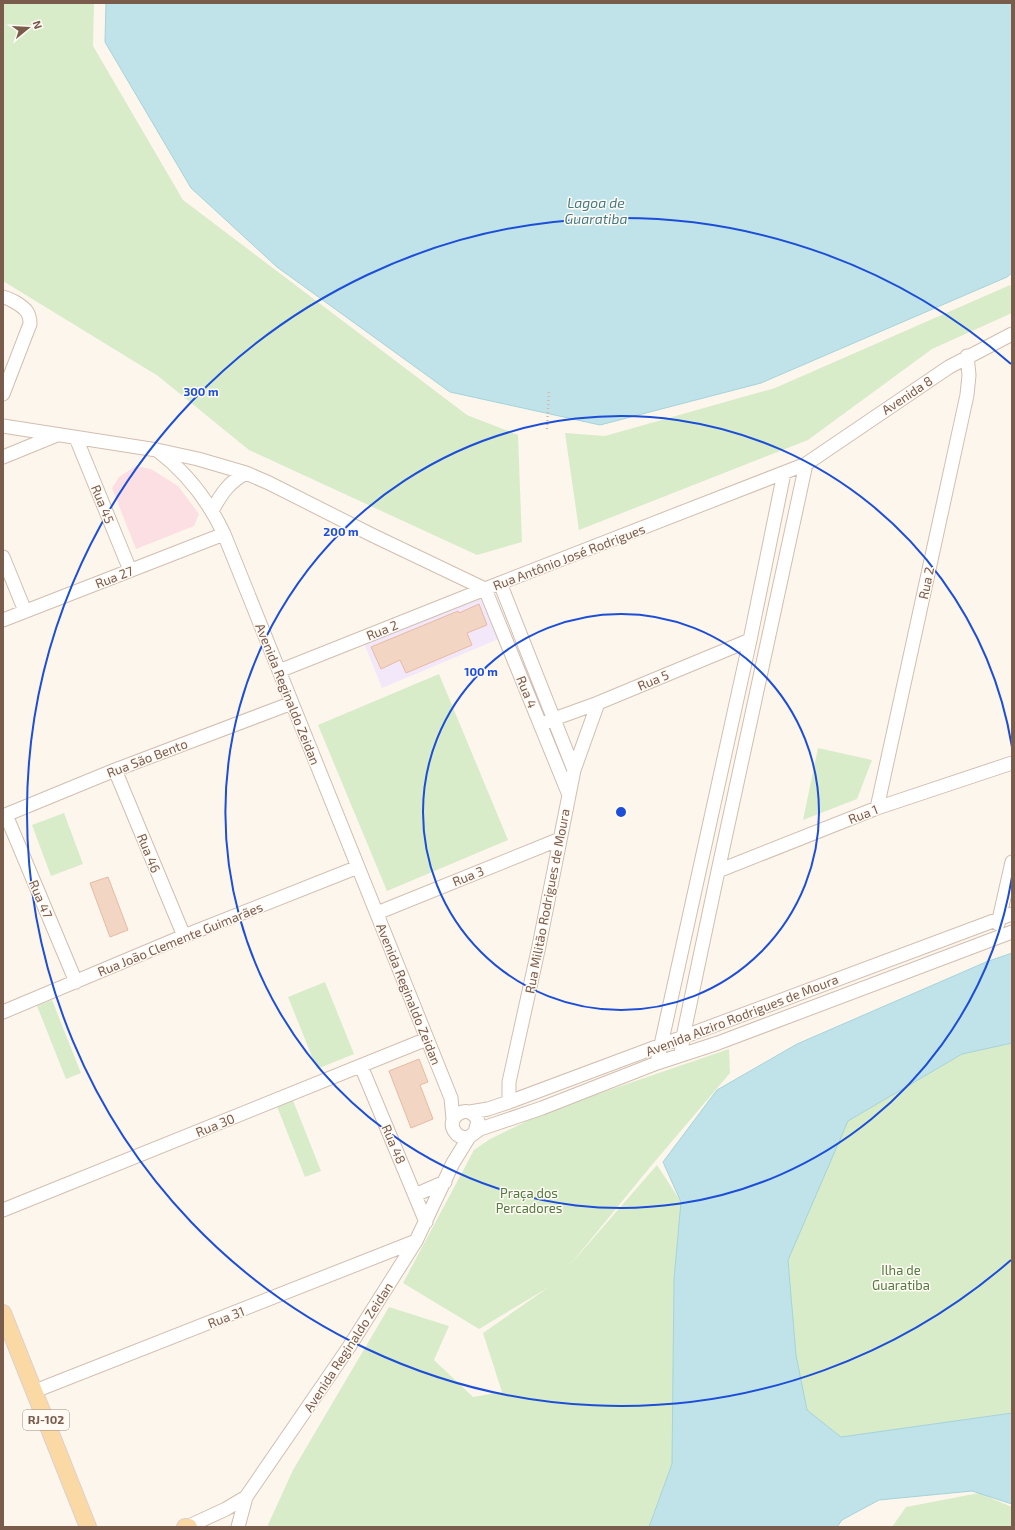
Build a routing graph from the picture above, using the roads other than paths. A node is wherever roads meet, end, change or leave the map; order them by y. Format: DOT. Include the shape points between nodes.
graph roads {
  1 [pos="3,297"];
  2 [pos="1012,334"];
  3 [pos="967,356"];
  4 [pos="3,394"];
  5 [pos="3,426"];
  6 [pos="57,435"];
  7 [pos="76,438"];
  8 [pos="157,450"];
  9 [pos="3,457"];
  10 [pos="806,464"];
  11 [pos="246,473"];
  12 [pos="784,473"];
  13 [pos="212,511"];
  14 [pos="224,534"];
  15 [pos="3,557"];
  16 [pos="130,570"];
  17 [pos="500,583"];
  18 [pos="485,589"];
  19 [pos="24,611"];
  20 [pos="3,620"];
  21 [pos="750,640"];
  22 [pos="279,671"];
  23 [pos="292,703"];
  24 [pos="598,703"];
  25 [pos="554,719"];
  26 [pos="540,724"];
  27 [pos="1012,763"];
  28 [pos="115,770"];
  29 [pos="574,770"];
  30 [pos="569,795"];
  31 [pos="877,808"];
  32 [pos="4,816"];
  33 [pos="560,839"];
  34 [pos="1012,862"];
  35 [pos="358,867"];
  36 [pos="718,871"];
  37 [pos="377,913"];
  38 [pos="1012,914"];
  39 [pos="999,919"];
  40 [pos="1012,932"];
  41 [pos="184,936"];
  42 [pos="996,938"];
  43 [pos="76,982"];
  44 [pos="3,1012"];
  45 [pos="716,1024"];
  46 [pos="683,1037"];
  47 [pos="428,1040"];
  48 [pos="718,1043"];
  49 [pos="660,1046"];
  50 [pos="681,1055"];
  51 [pos="657,1064"];
  52 [pos="361,1066"];
  53 [pos="451,1098"];
  54 [pos="515,1099"];
  55 [pos="468,1112"];
  56 [pos="527,1113"];
  57 [pos="453,1125"];
  58 [pos="472,1135"];
  59 [pos="453,1163"];
  60 [pos="445,1182"];
  61 [pos="415,1195"];
  62 [pos="3,1210"];
  63 [pos="426,1222"];
  64 [pos="416,1241"];
  65 [pos="3,1313"];
  66 [pos="35,1392"];
  67 [pos="246,1498"];
  68 [pos="88,1527"];
  69 [pos="187,1527"];
  70 [pos="238,1527"];
  1 -- 4 [label="street" via="23,307 29,314 30,324"];
  2 -- 3 [label="street, Avenida 8"];
  3 -- 10 [label="street, Avenida 8"];
  3 -- 31 [label="street, Rua 2" via="967,395"];
  5 -- 6 [label="street"];
  6 -- 7 [label="street"];
  6 -- 9 [label="street"];
  7 -- 8 [label="street"];
  7 -- 16 [label="street, Rua 45"];
  8 -- 11 [label="street, Rua Antônio José Rodrigues"];
  8 -- 13 [label="street, Avenida Reginaldo Zeidan" via="178,467"];
  10 -- 12 [label="street, Rua Antônio José Rodrigues"];
  10 -- 36 [label="street"];
  11 -- 13 [label="street" via="225,489"];
  11 -- 18 [label="street, Rua Antônio José Rodrigues"];
  12 -- 17 [label="street, Rua Antônio José Rodrigues"];
  12 -- 21 [label="street"];
  13 -- 14 [label="street, Avenida Reginaldo Zeidan"];
  14 -- 16 [label="street, Rua 27"];
  14 -- 22 [label="street, Avenida Reginaldo Zeidan"];
  15 -- 19 [label="street"];
  16 -- 19 [label="street, Rua 27"];
  17 -- 18 [label="street, Rua Antônio José Rodrigues"];
  17 -- 25 [label="street, Rua 4"];
  18 -- 22 [label="street, Rua 2"];
  18 -- 26 [label="street, Rua 4"];
  19 -- 20 [label="street, Rua 27"];
  21 -- 24 [label="street, Rua 5"];
  21 -- 49 [label="street"];
  22 -- 23 [label="street, Avenida Reginaldo Zeidan"];
  23 -- 28 [label="street, Rua São Bento"];
  23 -- 35 [label="street, Avenida Reginaldo Zeidan"];
  24 -- 25 [label="street, Rua 5"];
  24 -- 29 [label="street, Rua Militão Rodrigues de Moura"];
  25 -- 26 [label="street, Rua 5"];
  25 -- 29 [label="street, Rua 4"];
  26 -- 30 [label="street, Rua 4"];
  27 -- 31 [label="street, Rua 1"];
  28 -- 32 [label="street, Rua São Bento"];
  28 -- 41 [label="street, Rua 46"];
  29 -- 30 [label="street, Rua Militão Rodrigues de Moura"];
  30 -- 33 [label="street, Rua Militão Rodrigues de Moura"];
  31 -- 36 [label="street, Rua 1"];
  32 -- 43 [label="street, Rua 47"];
  33 -- 37 [label="street, Rua 3"];
  33 -- 54 [label="street, Rua Militão Rodrigues de Moura" via="509,1082"];
  34 -- 39 [label="street"];
  35 -- 37 [label="street, Avenida Reginaldo Zeidan"];
  35 -- 41 [label="street, Rua João Clemente Guimarães"];
  36 -- 46 [label="street"];
  37 -- 47 [label="street, Avenida Reginaldo Zeidan"];
  38 -- 39 [label="street, Avenida Alziro Rodrigues de Moura"];
  39 -- 42 [label="street"];
  39 -- 45 [label="street, Avenida Alziro Rodrigues de Moura"];
  40 -- 42 [label="street, Avenida Alziro Rodrigues de Moura"];
  41 -- 43 [label="street, Rua João Clemente Guimarães"];
  42 -- 48 [label="street, Avenida Alziro Rodrigues de Moura"];
  43 -- 44 [label="street, Rua João Clemente Guimarães"];
  45 -- 46 [label="street, Avenida Alziro Rodrigues de Moura"];
  45 -- 48 [label="street"];
  46 -- 49 [label="street, Avenida Alziro Rodrigues de Moura"];
  46 -- 50 [label="street"];
  47 -- 52 [label="street, Rua 30"];
  47 -- 53 [label="street, Avenida Reginaldo Zeidan"];
  48 -- 50 [label="street, Avenida Alziro Rodrigues de Moura"];
  49 -- 51 [label="street"];
  49 -- 54 [label="street, Avenida Alziro Rodrigues de Moura"];
  50 -- 51 [label="street, Avenida Alziro Rodrigues de Moura"];
  51 -- 56 [label="street, Avenida Alziro Rodrigues de Moura"];
  52 -- 61 [label="street, Rua 48"];
  52 -- 62 [label="street, Rua 30"];
  53 -- 55 [label="street, Avenida Reginaldo Zeidan"];
  53 -- 57 [label="street, Avenida Reginaldo Zeidan"];
  54 -- 55 [label="street, Avenida Alziro Rodrigues de Moura" via="488,1109"];
  54 -- 56 [label="street"];
  55 -- 57 [label="street" via="458,1113"];
  55 -- 58 [label="street, Avenida Reginaldo Zeidan" via="478,1121"];
  56 -- 58 [label="street, Avenida Alziro Rodrigues de Moura"];
  57 -- 58 [label="street" via="460,1137"];
  57 -- 59 [label="street, Avenida Reginaldo Zeidan"];
  58 -- 59 [label="street, Avenida Reginaldo Zeidan"];
  59 -- 60 [label="street, Avenida Reginaldo Zeidan"];
  60 -- 61 [label="street"];
  60 -- 63 [label="street, Avenida Reginaldo Zeidan"];
  61 -- 63 [label="street, Rua 48"];
  63 -- 64 [label="street, Avenida Reginaldo Zeidan"];
  64 -- 66 [label="street, Rua 31"];
  64 -- 67 [label="street, Avenida Reginaldo Zeidan" via="350,1347"];
  65 -- 66 [label="main road, RJ-102"];
  66 -- 68 [label="main road, RJ-102"];
  67 -- 69 [label="street"];
  67 -- 70 [label="street, Avenida Reginaldo Zeidan"];
}
